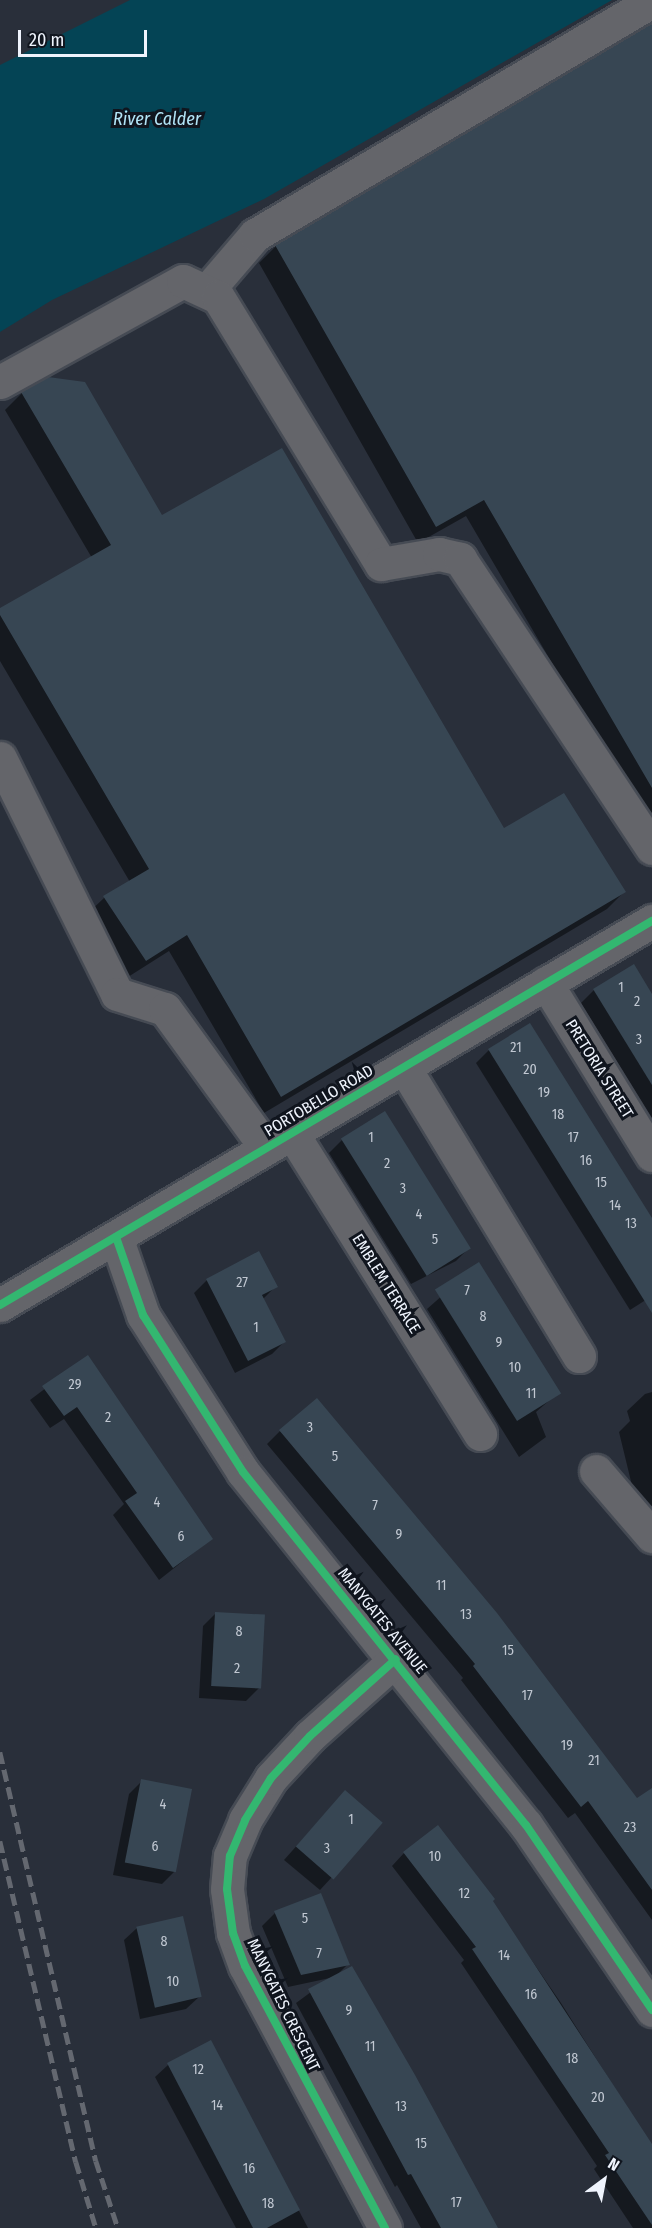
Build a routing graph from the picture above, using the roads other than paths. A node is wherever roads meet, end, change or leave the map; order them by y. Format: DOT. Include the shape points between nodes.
graph roads {
  1 [pos="652,1"];
  2 [pos="207,291"];
  3 [pos="0,382"];
  4 [pos="0,758"];
  5 [pos="652,848"];
  6 [pos="652,921"];
  7 [pos="546,983"];
  8 [pos="404,1067"];
  9 [pos="279,1140"];
  10 [pos="652,1155"];
  11 [pos="116,1237"];
  12 [pos="0,1305"];
  13 [pos="579,1356"];
  14 [pos="480,1434"];
  15 [pos="596,1471"];
  16 [pos="652,1536"];
  17 [pos="396,1659"];
  18 [pos="652,2010"];
  19 [pos="385,2228"];
  1 -- 2 [label="street" via="255,235"];
  2 -- 3 [label="street" via="183,281"];
  2 -- 5 [label="street" via="218,297 381,564 439,554 460,559"];
  4 -- 9 [label="street, EMBLEM TERRACE" via="117,994 165,1009"];
  6 -- 7 [label="street, PORTOBELLO ROAD"];
  7 -- 8 [label="street, PORTOBELLO ROAD"];
  7 -- 10 [label="street, PRETORIA STREET"];
  8 -- 9 [label="street, PORTOBELLO ROAD"];
  8 -- 13 [label="street"];
  9 -- 11 [label="street, PORTOBELLO ROAD"];
  9 -- 14 [label="street, EMBLEM TERRACE"];
  11 -- 12 [label="street, PORTOBELLO ROAD"];
  11 -- 17 [label="street, MANYGATES AVENUE" via="143,1315 184,1384 243,1472"];
  15 -- 16 [label="street"];
  17 -- 18 [label="street, MANYGATES AVENUE" via="526,1825"];
  17 -- 19 [label="street, MANYGATES CRESCENT" via="310,1736 272,1778 245,1820 230,1856 227,1890 232,1934 245,1966"];
}
